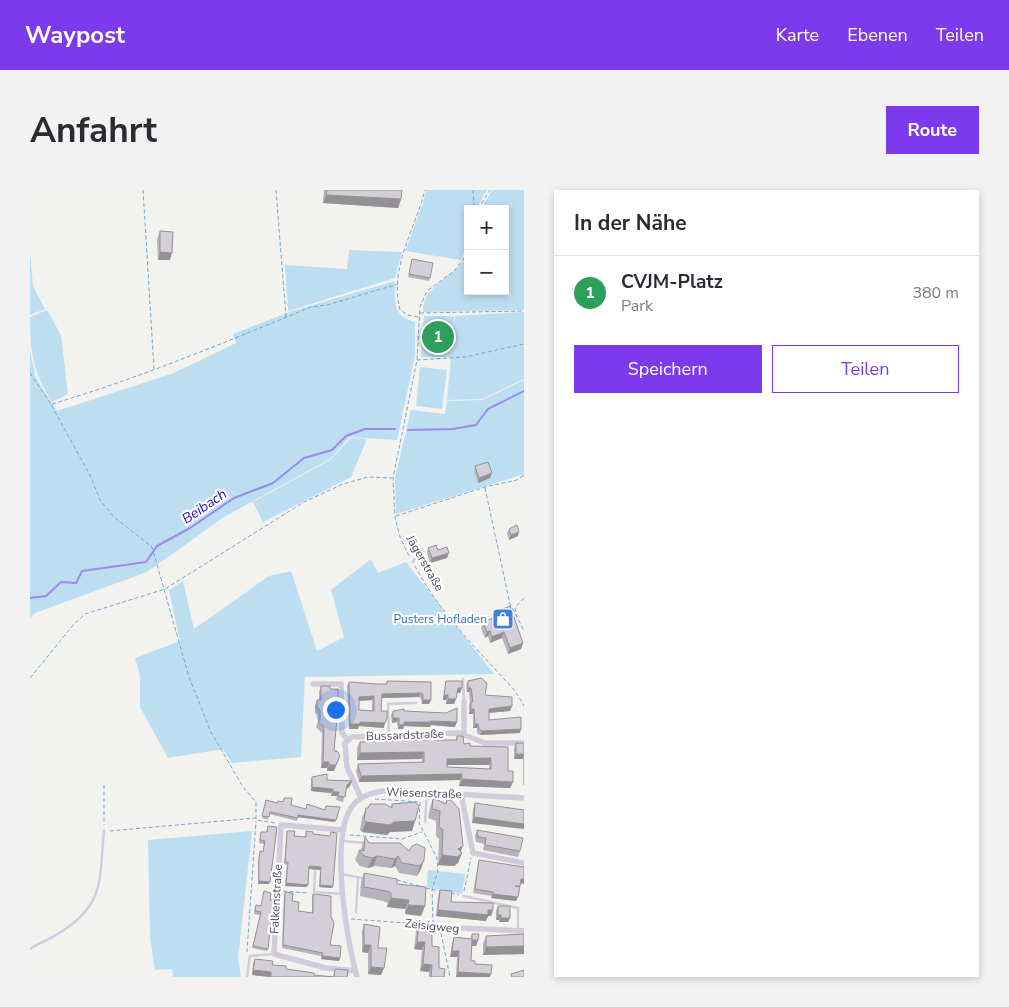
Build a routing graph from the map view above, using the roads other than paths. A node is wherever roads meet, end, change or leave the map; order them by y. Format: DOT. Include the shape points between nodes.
graph roads {
  1 [pos="422,551"];
  2 [pos="413,562"];
  3 [pos="463,679"];
  4 [pos="313,684"];
  5 [pos="464,702"];
  6 [pos="416,703"];
  7 [pos="464,734"];
  8 [pos="389,736"];
  9 [pos="348,740"];
  10 [pos="524,743"];
  11 [pos="427,792"];
  12 [pos="461,794"];
  13 [pos="361,798"];
  14 [pos="524,798"];
  15 [pos="425,822"];
  16 [pos="104,831"];
  17 [pos="344,835"];
  18 [pos="367,843"];
  19 [pos="524,863"];
  20 [pos="316,872"];
  21 [pos="341,874"];
  22 [pos="358,878"];
  23 [pos="368,880"];
  24 [pos="342,894"];
  25 [pos="464,896"];
  26 [pos="356,912"];
  27 [pos="440,928"];
  28 [pos="521,932"];
  29 [pos="30,949"];
  30 [pos="274,954"];
  31 [pos="356,974"];
  32 [pos="247,977"];
  1 -- 2 [label="lane"];
  3 -- 5 [label="lane"];
  4 -- 9 [label="street, Bussardstraße" via="341,684 342,733"];
  5 -- 7 [label="street"];
  6 -- 8 [label="lane" via="388,704"];
  7 -- 8 [label="street, Bussardstraße"];
  7 -- 10 [label="street, Bussardstraße" via="485,743"];
  8 -- 9 [label="street, Bussardstraße" via="358,736"];
  9 -- 13 [label="street, Bussardstraße" via="346,761"];
  11 -- 12 [label="street, Wiesenstraße"];
  11 -- 13 [label="street, Wiesenstraße" via="389,790"];
  11 -- 15 [label="lane"];
  12 -- 14 [label="street, Wiesenstraße"];
  12 -- 19 [label="street" via="473,853"];
  13 -- 17 [label="street" via="350,811"];
  16 -- 29 [label="lane" via="98,887 92,906 63,931"];
  17 -- 18 [label="lane"];
  17 -- 21 [label="street"];
  17 -- 30 [label="street, Falkenstraße" via="281,825"];
  20 -- 24 [label="lane" via="314,892"];
  21 -- 22 [label="lane"];
  21 -- 24 [label="street"];
  22 -- 23 [label="lane"];
  22 -- 26 [label="lane"];
  24 -- 31 [label="street"];
  25 -- 28 [label="lane, Zeisigweg" via="518,908"];
  27 -- 28 [label="street, Zeisigweg"];
  30 -- 31 [label="street"];
  30 -- 32 [label="lane" via="250,956"];
}
